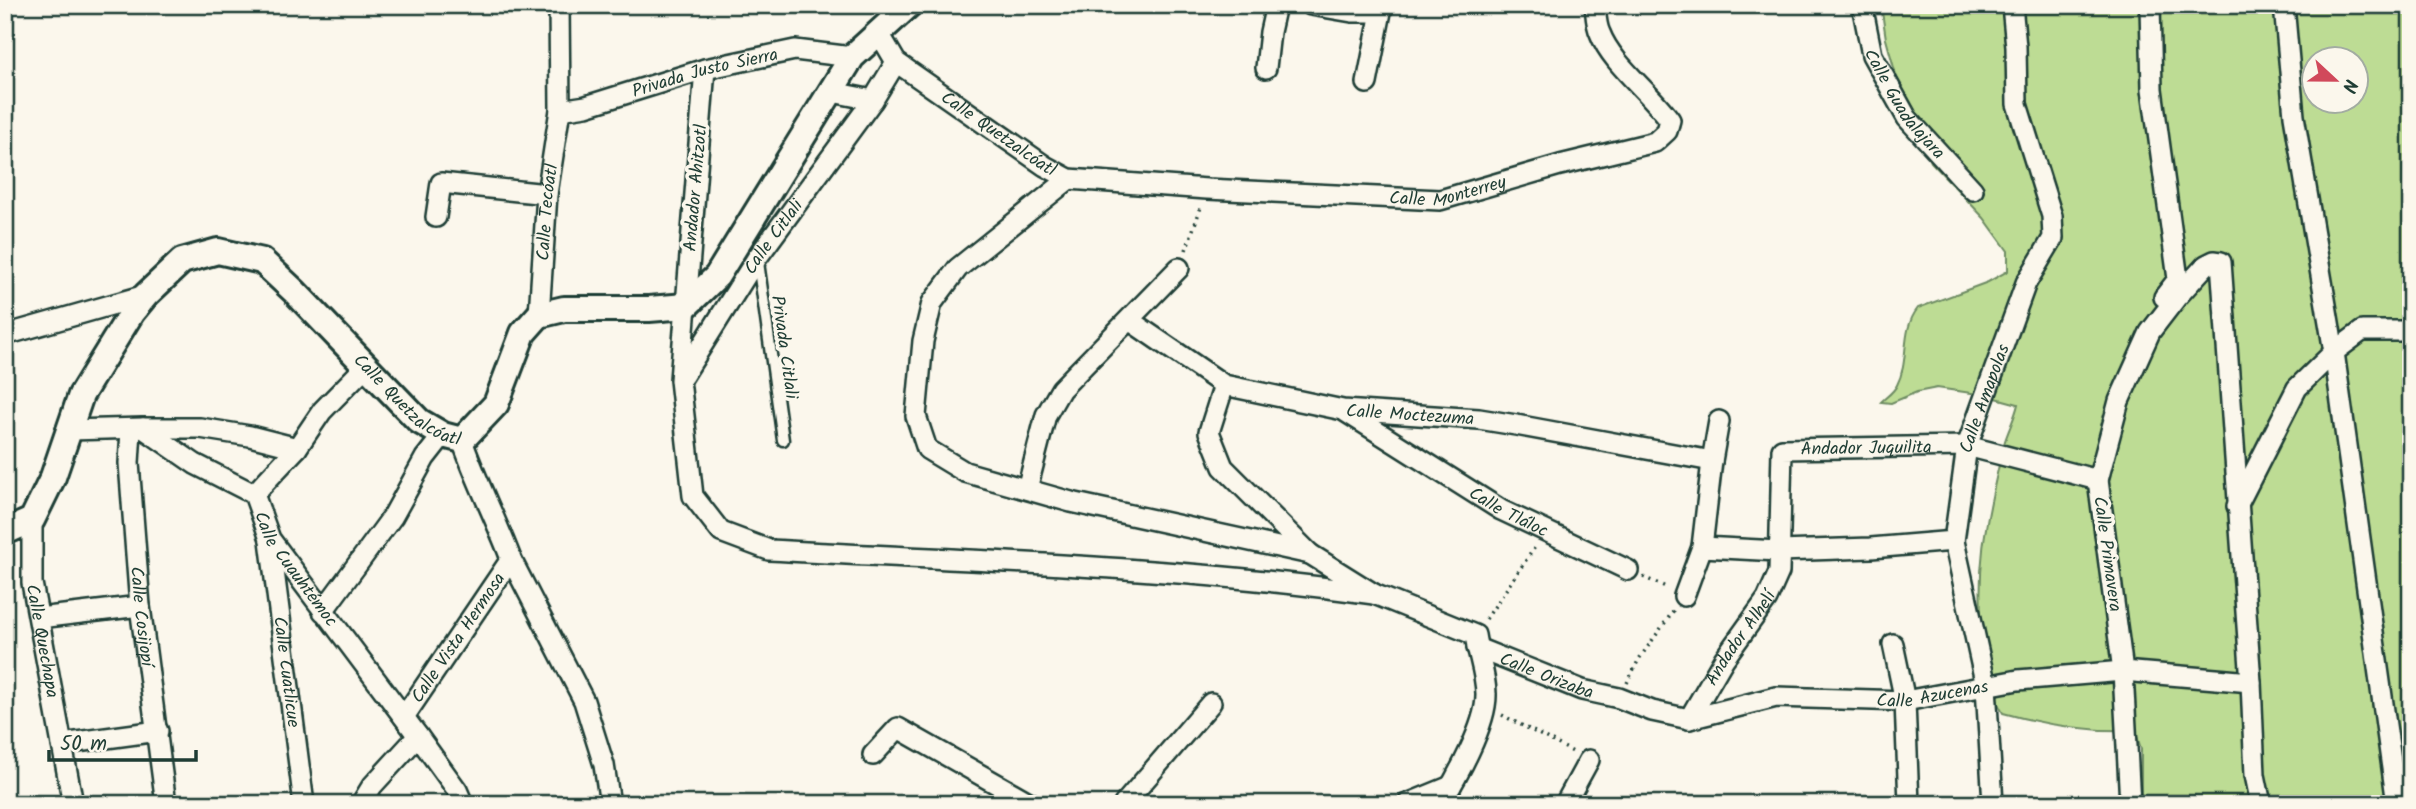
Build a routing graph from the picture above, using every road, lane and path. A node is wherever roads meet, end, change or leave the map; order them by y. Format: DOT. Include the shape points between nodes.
graph roads {
  1 [pos="559,5"];
  2 [pos="909,5"];
  3 [pos="1276,5"];
  4 [pos="1311,5"];
  5 [pos="1595,5"];
  6 [pos="1862,5"];
  7 [pos="2012,5"];
  8 [pos="2151,5"];
  9 [pos="2284,5"];
  10 [pos="879,33"];
  11 [pos="852,57"];
  12 [pos="896,62"];
  13 [pos="1266,68"];
  14 [pos="705,69"];
  15 [pos="1367,83"];
  16 [pos="832,92"];
  17 [pos="873,100"];
  18 [pos="560,110"];
  19 [pos="1069,179"];
  20 [pos="1208,190"];
  21 [pos="1973,190"];
  22 [pos="547,194"];
  23 [pos="436,217"];
  24 [pos="757,258"];
  25 [pos="1179,268"];
  26 [pos="146,295"];
  27 [pos="686,306"];
  28 [pos="539,315"];
  29 [pos="1129,320"];
  30 [pos="2411,331"];
  31 [pos="2150,332"];
  32 [pos="5,335"];
  33 [pos="2334,352"];
  34 [pos="366,366"];
  35 [pos="680,380"];
  36 [pos="1224,385"];
  37 [pos="1343,410"];
  38 [pos="1719,421"];
  39 [pos="137,429"];
  40 [pos="69,430"];
  41 [pos="453,438"];
  42 [pos="783,440"];
  43 [pos="1967,446"];
  44 [pos="297,447"];
  45 [pos="1712,461"];
  46 [pos="2098,480"];
  47 [pos="1027,489"];
  48 [pos="254,494"];
  49 [pos="2237,507"];
  50 [pos="32,520"];
  51 [pos="1546,531"];
  52 [pos="5,532"];
  53 [pos="270,539"];
  54 [pos="1954,541"];
  55 [pos="1702,547"];
  56 [pos="1779,551"];
  57 [pos="1310,554"];
  58 [pos="512,559"];
  59 [pos="1628,570"];
  60 [pos="1374,594"];
  61 [pos="1684,596"];
  62 [pos="140,606"];
  63 [pos="323,611"];
  64 [pos="39,618"];
  65 [pos="1476,641"];
  66 [pos="1893,644"];
  67 [pos="2123,671"];
  68 [pos="2251,682"];
  69 [pos="1986,686"];
  70 [pos="1619,698"];
  71 [pos="1905,701"];
  72 [pos="1211,703"];
  73 [pos="1485,706"];
  74 [pos="404,717"];
  75 [pos="1689,719"];
  76 [pos="158,731"];
  77 [pos="418,736"];
  78 [pos="62,744"];
  79 [pos="873,755"];
  80 [pos="1589,760"];
  81 [pos="1451,786"];
  82 [pos="73,804"];
  83 [pos="166,804"];
  84 [pos="304,804"];
  85 [pos="361,804"];
  86 [pos="463,804"];
  87 [pos="610,804"];
  88 [pos="1032,804"];
  89 [pos="1124,804"];
  90 [pos="1407,804"];
  91 [pos="1440,804"];
  92 [pos="1566,804"];
  93 [pos="1909,804"];
  94 [pos="1993,804"];
  95 [pos="2130,804"];
  96 [pos="2261,804"];
  97 [pos="2397,804"];
  1 -- 18 [label="street, Calle Tecóatl"];
  2 -- 10 [label="street"];
  3 -- 13 [label="street"];
  4 -- 15 [label="street" via="1381,12"];
  5 -- 20 [label="street, Calle Monterrey" via="1600,33 1622,67 1670,120 1667,131 1655,142 1440,200"];
  6 -- 21 [label="street, Calle Guadalajara" via="1872,55 1907,118"];
  7 -- 43 [label="street, Calle Amapolas" via="2017,104 2052,216 2053,238 2026,283"];
  8 -- 31 [label="street" via="2152,89 2178,279 2155,305"];
  9 -- 33 [label="street" via="2294,116"];
  10 -- 11 [label="street"];
  10 -- 12 [label="street"];
  11 -- 14 [label="street, Privada Justo Sierra" via="795,50"];
  11 -- 16 [label="street"];
  12 -- 17 [label="street"];
  12 -- 19 [label="street, Calle Quetzalcóatl"];
  14 -- 18 [label="street, Privada Justo Sierra"];
  14 -- 27 [label="street, Andador Ahitzotl"];
  16 -- 17 [label="street"];
  16 -- 27 [label="street" via="717,276"];
  17 -- 24 [label="street, Calle Citlali"];
  18 -- 22 [label="street, Calle Tecóatl"];
  19 -- 20 [label="street, Calle Monterrey"];
  19 -- 47 [label="street, Calle Quetzalcóatl" via="958,268 932,303 923,341 916,416 927,449 965,472"];
  20 -- 25 [label="path"];
  22 -- 23 [label="street" via="441,183"];
  22 -- 28 [label="street, Calle Tecóatl"];
  24 -- 35 [label="street, Calle Citlali"];
  24 -- 42 [label="lane, Privada Citlali"];
  25 -- 29 [label="street"];
  26 -- 32 [label="street"];
  26 -- 34 [label="street, Calle Quetzalcóatl" via="182,261 218,251 262,261"];
  26 -- 40 [label="street, Calle Quetzalcóatl" via="81,395"];
  27 -- 28 [label="street" via="564,309"];
  27 -- 35 [label="street"];
  28 -- 41 [label="street, Calle Quetzalcóatl" via="523,333 496,404"];
  29 -- 36 [label="street, Calle Moctezuma"];
  29 -- 47 [label="street" via="1061,389 1046,415"];
  30 -- 33 [label="street" via="2361,331"];
  31 -- 46 [label="street, Calle Primavera" via="2119,401"];
  31 -- 49 [label="street, Calle Primavera" via="2206,265 2221,262"];
  33 -- 49 [label="street" via="2297,388"];
  33 -- 97 [label="street"];
  34 -- 41 [label="street, Calle Quetzalcóatl" via="419,421"];
  34 -- 44 [label="street" via="322,411"];
  35 -- 60 [label="street" via="693,496 721,532 769,550 1152,572"];
  36 -- 37 [label="street, Calle Moctezuma"];
  36 -- 57 [label="street" via="1209,432 1223,467"];
  37 -- 45 [label="street, Calle Moctezuma" via="1479,419"];
  37 -- 51 [label="street, Calle Tláloc" via="1501,510"];
  38 -- 45 [label="street"];
  39 -- 40 [label="street"];
  39 -- 44 [label="street" via="200,428"];
  39 -- 48 [label="street, Calle Cuauhtémoc"];
  39 -- 62 [label="street, Calle Cosijopí" via="129,463"];
  40 -- 50 [label="street, Calle Quetzalcóatl"];
  41 -- 58 [label="street, Calle Vista Hermosa" via="496,517"];
  41 -- 63 [label="street" via="425,458 393,516"];
  43 -- 46 [label="street"];
  43 -- 54 [label="street, Calle Amapolas"];
  43 -- 56 [label="street, Andador Juquilita" via="1782,449"];
  44 -- 48 [label="street"];
  45 -- 55 [label="street"];
  46 -- 67 [label="street, Calle Primavera"];
  47 -- 57 [label="street, Calle Quetzalcóatl"];
  48 -- 53 [label="street, Calle Cuauhtémoc"];
  49 -- 68 [label="street"];
  50 -- 52 [label="street"];
  50 -- 64 [label="street, Calle Quechapa"];
  51 -- 59 [label="street, Calle Tláloc"];
  51 -- 65 [label="path"];
  53 -- 63 [label="street, Calle Cuauhtémoc"];
  53 -- 84 [label="street, Calle Cuatlicue"];
  54 -- 56 [label="street"];
  54 -- 69 [label="street, Calle Amapolas"];
  55 -- 56 [label="street"];
  55 -- 61 [label="street"];
  56 -- 75 [label="street, Andador Alhelí" via="1779,572 1767,599"];
  57 -- 60 [label="street, Calle Quetzalcóatl"];
  58 -- 74 [label="street, Calle Vista Hermosa"];
  58 -- 87 [label="street" via="584,701 604,765"];
  59 -- 61 [label="path"];
  60 -- 65 [label="street, Calle Orizaba"];
  61 -- 70 [label="path" via="1639,659"];
  62 -- 64 [label="street"];
  62 -- 76 [label="street, Calle Cosijopí"];
  63 -- 74 [label="street, Calle Cuauhtémoc"];
  64 -- 78 [label="street, Calle Quechapa"];
  65 -- 70 [label="street, Calle Orizaba" via="1582,690"];
  65 -- 73 [label="street"];
  66 -- 71 [label="street"];
  67 -- 68 [label="street, Calle Azucenas"];
  67 -- 69 [label="street, Calle Azucenas"];
  67 -- 95 [label="street, Calle Primavera"];
  68 -- 96 [label="street" via="2255,775"];
  69 -- 71 [label="street, Calle Azucenas"];
  69 -- 94 [label="street, Calle Amapolas"];
  70 -- 75 [label="street, Calle Azucenas"];
  71 -- 75 [label="street, Calle Azucenas" via="1776,696"];
  71 -- 93 [label="street"];
  72 -- 89 [label="street"];
  73 -- 80 [label="path"];
  73 -- 81 [label="street"];
  74 -- 77 [label="street, Calle Cuauhtémoc"];
  76 -- 78 [label="street"];
  76 -- 83 [label="street, Calle Cosijopí"];
  77 -- 85 [label="street"];
  77 -- 86 [label="street, Calle Cuauhtémoc"];
  78 -- 82 [label="street, Calle Quechapa"];
  79 -- 88 [label="street" via="898,728"];
  80 -- 92 [label="street"];
  81 -- 90 [label="street"];
  81 -- 91 [label="street"];
}
